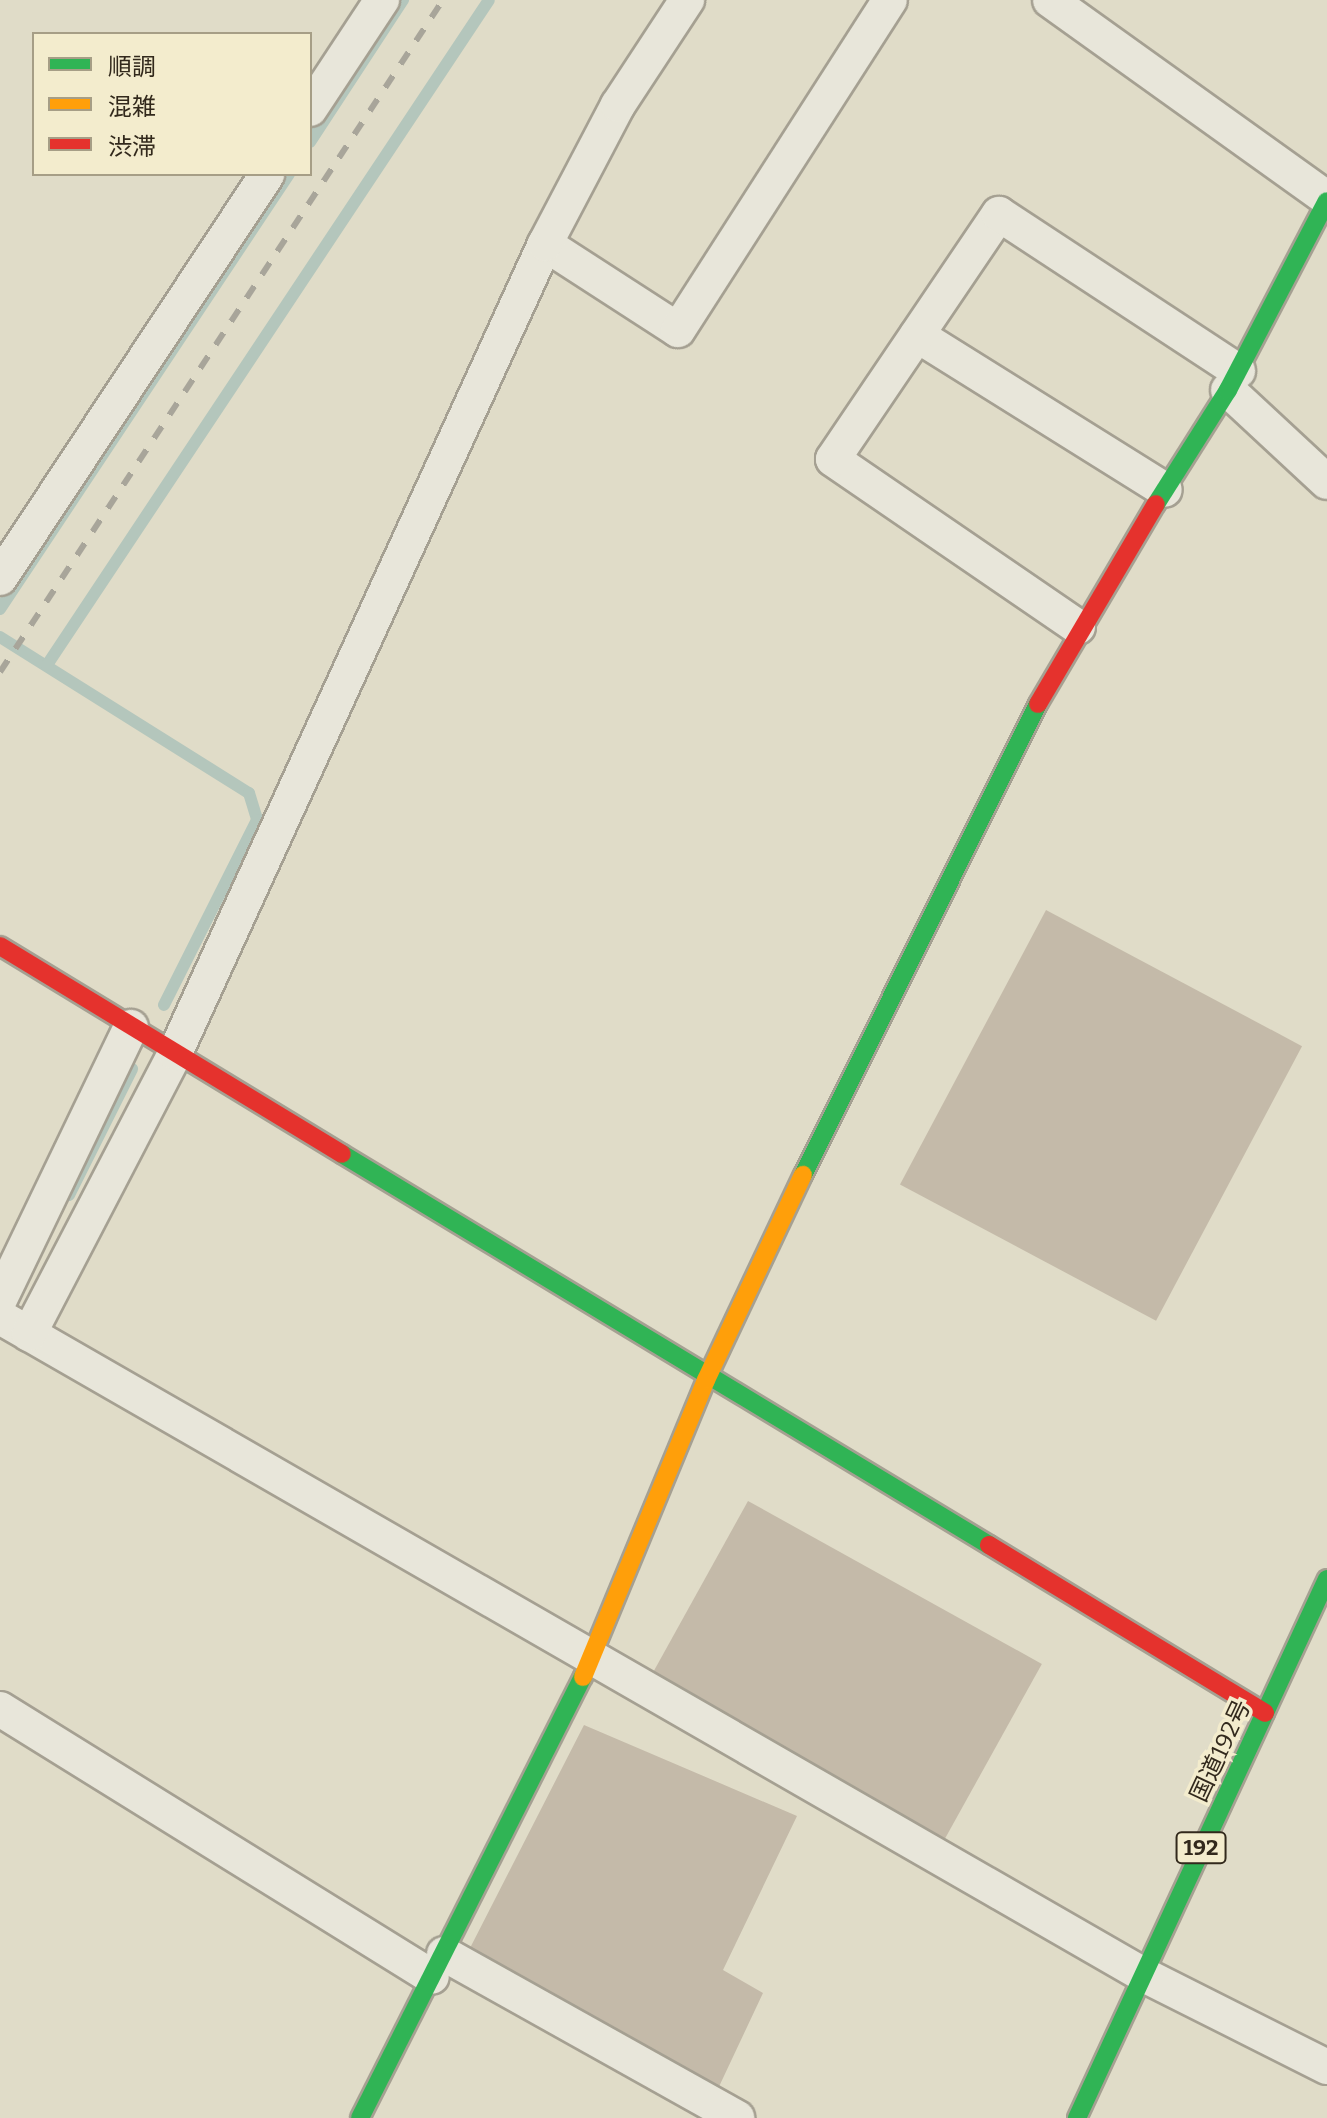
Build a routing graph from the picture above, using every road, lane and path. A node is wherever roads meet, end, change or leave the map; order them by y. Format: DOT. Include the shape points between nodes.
graph roads {
  1 [pos="382,0"];
  2 [pos="687,0"];
  3 [pos="890,0"];
  4 [pos="1050,0"];
  5 [pos="312,106"];
  6 [pos="266,176"];
  7 [pos="1327,199"];
  8 [pos="545,244"];
  9 [pos="917,335"];
  10 [pos="1233,381"];
  11 [pos="1327,482"];
  12 [pos="1165,490"];
  13 [pos="0,578"];
  14 [pos="1078,627"];
  15 [pos="0,946"];
  16 [pos="131,1027"];
  17 [pos="175,1053"];
  18 [pos="0,1299"];
  19 [pos="0,1317"];
  20 [pos="29,1334"];
  21 [pos="706,1380"];
  22 [pos="1326,1585"];
  23 [pos="591,1661"];
  24 [pos="0,1709"];
  25 [pos="1265,1713"];
  26 [pos="438,1966"];
  27 [pos="1142,1974"];
  28 [pos="1327,2067"];
  29 [pos="360,2118"];
  30 [pos="737,2118"];
  31 [pos="1077,2118"];
  1 -- 5 [label="street"];
  2 -- 8 [label="street" via="618,105"];
  3 -- 8 [label="street" via="678,330"];
  4 -- 7 [label="street"];
  6 -- 13 [label="street"];
  7 -- 10 [label="main road"];
  8 -- 17 [label="street"];
  9 -- 10 [label="street" via="999,214"];
  9 -- 12 [label="street"];
  9 -- 14 [label="street" via="833,459"];
  10 -- 11 [label="street"];
  10 -- 12 [label="main road"];
  12 -- 14 [label="main road"];
  14 -- 21 [label="main road" via="910,950"];
  15 -- 16 [label="main road"];
  16 -- 17 [label="main road"];
  16 -- 18 [label="street"];
  17 -- 20 [label="street"];
  17 -- 21 [label="main road"];
  19 -- 20 [label="street"];
  20 -- 23 [label="street"];
  21 -- 23 [label="main road"];
  21 -- 25 [label="main road"];
  22 -- 25 [label="main road, 国道192号 / 192"];
  23 -- 26 [label="main road"];
  23 -- 27 [label="street"];
  24 -- 26 [label="street"];
  25 -- 27 [label="main road, 国道192号 / 192"];
  26 -- 29 [label="main road"];
  26 -- 30 [label="street"];
  27 -- 28 [label="street"];
  27 -- 31 [label="main road, 国道192号 / 192"];
}
